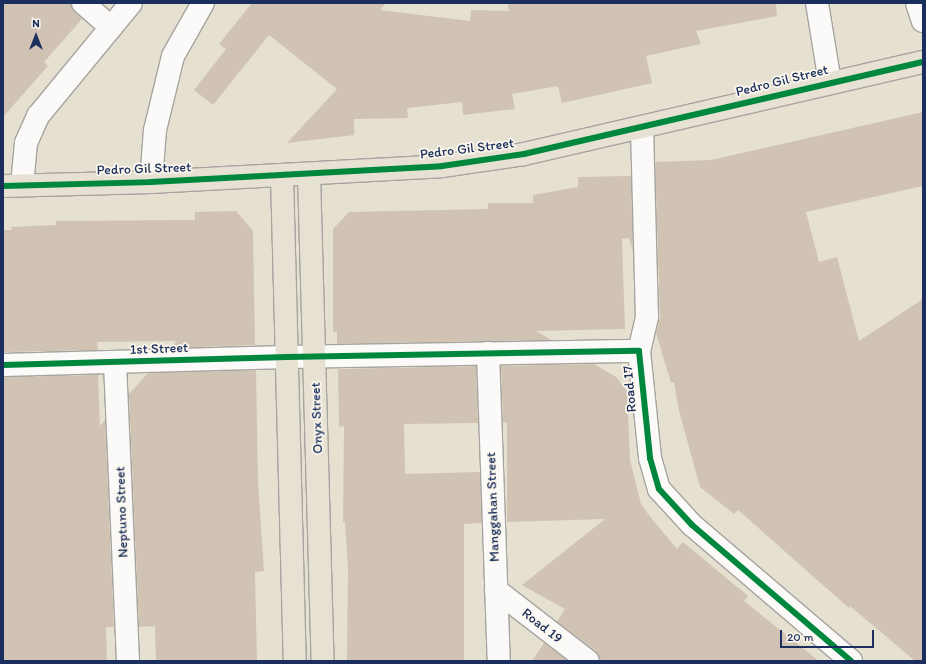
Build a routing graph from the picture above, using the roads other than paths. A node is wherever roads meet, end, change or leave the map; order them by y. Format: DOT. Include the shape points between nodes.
graph roads {
  1 [pos="83,3"];
  2 [pos="131,3"];
  3 [pos="204,3"];
  4 [pos="817,3"];
  5 [pos="917,3"];
  6 [pos="923,21"];
  7 [pos="111,27"];
  8 [pos="923,62"];
  9 [pos="830,82"];
  10 [pos="642,128"];
  11 [pos="309,174"];
  12 [pos="282,176"];
  13 [pos="151,182"];
  14 [pos="12,186"];
  15 [pos="639,350"];
  16 [pos="488,353"];
  17 [pos="315,356"];
  18 [pos="287,357"];
  19 [pos="115,362"];
  20 [pos="3,366"];
  21 [pos="496,590"];
  22 [pos="128,661"];
  23 [pos="295,661"];
  24 [pos="323,661"];
  25 [pos="499,661"];
  26 [pos="588,661"];
  27 [pos="851,661"];
  1 -- 7 [label="street"];
  2 -- 7 [label="street"];
  3 -- 13 [label="street" via="173,56 156,130"];
  4 -- 9 [label="street"];
  5 -- 6 [label="street"];
  7 -- 14 [label="street" via="38,116"];
  8 -- 9 [label="main road, Pedro Gil Street"];
  9 -- 10 [label="main road, Pedro Gil Street"];
  10 -- 11 [label="main road, Pedro Gil Street" via="524,154 442,166"];
  10 -- 15 [label="street, Road 17" via="647,317"];
  11 -- 12 [label="main road, Pedro Gil Street"];
  11 -- 17 [label="main road, Onyx Street"];
  12 -- 13 [label="main road, Pedro Gil Street"];
  12 -- 18 [label="main road, Onyx Street"];
  13 -- 14 [label="main road, Pedro Gil Street"];
  15 -- 16 [label="street, Road 17"];
  15 -- 27 [label="street, Road 17" via="650,458 659,489 692,525"];
  16 -- 17 [label="street, Road 17"];
  16 -- 21 [label="street, Manggahan Street"];
  17 -- 18 [label="street, 1st Street"];
  17 -- 24 [label="main road, Onyx Street"];
  18 -- 19 [label="street, 1st Street"];
  18 -- 23 [label="main road, Onyx Street"];
  19 -- 20 [label="street, 1st Street"];
  19 -- 22 [label="street, Neptuno Street"];
  21 -- 25 [label="street, Manggahan Street"];
  21 -- 26 [label="street, Road 19"];
}
